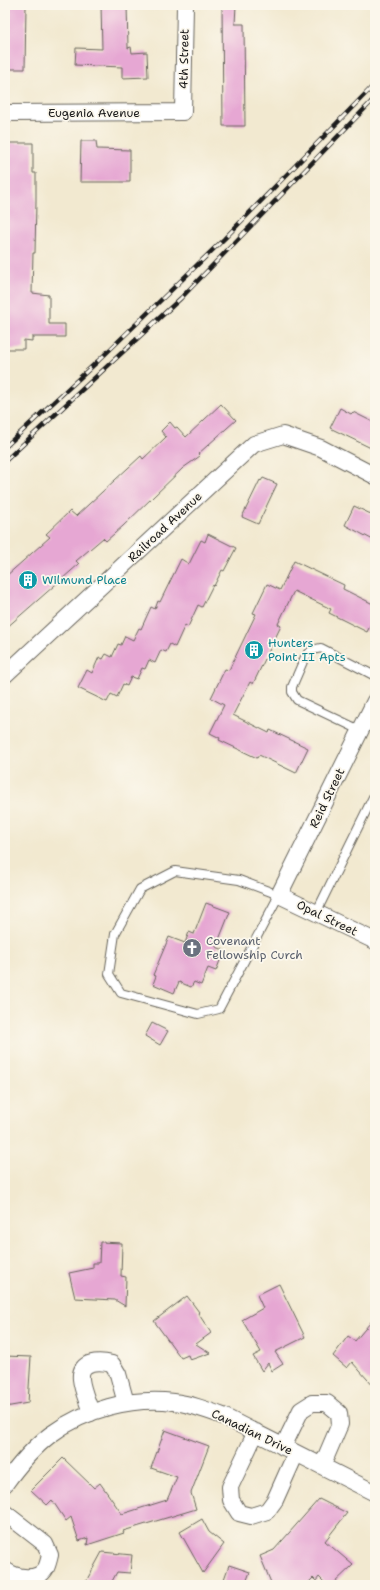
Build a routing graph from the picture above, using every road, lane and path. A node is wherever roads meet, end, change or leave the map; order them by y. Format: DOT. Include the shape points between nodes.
graph roads {
  1 [pos="184,5"];
  2 [pos="183,112"];
  3 [pos="5,113"];
  4 [pos="375,476"];
  5 [pos="5,675"];
  6 [pos="375,676"];
  7 [pos="375,701"];
  8 [pos="360,730"];
  9 [pos="375,793"];
  10 [pos="278,895"];
  11 [pos="316,913"];
  12 [pos="375,941"];
  13 [pos="126,1404"];
  14 [pos="91,1413"];
  15 [pos="256,1432"];
  16 [pos="290,1450"];
  17 [pos="322,1466"];
  18 [pos="5,1484"];
  19 [pos="375,1493"];
  20 [pos="5,1513"];
  21 [pos="5,1570"];
  1 -- 2 [label="street, 4th Street"];
  2 -- 3 [label="street, Eugenia Avenue"];
  4 -- 5 [label="street, Railroad Avenue" via="321,448 283,435 254,444"];
  6 -- 8 [label="lane" via="321,648 312,650 305,657 292,687 297,700"];
  7 -- 8 [label="street, Reid Street"];
  8 -- 10 [label="street, Reid Street"];
  9 -- 11 [label="lane"];
  10 -- 10 [label="lane" via="239,880 175,871 140,889 115,934 109,974 121,993 198,1014 219,1009"];
  10 -- 11 [label="street, Opal Street"];
  11 -- 12 [label="street, Opal Street"];
  13 -- 14 [label="street, Canadian Drive"];
  13 -- 14 [label="street" via="118,1374 112,1364 101,1361 90,1363 83,1370 81,1378"];
  13 -- 15 [label="street, Canadian Drive" via="139,1401 174,1402 202,1408"];
  14 -- 18 [label="street, Canadian Drive" via="69,1422 49,1436 31,1452"];
  15 -- 16 [label="street, Canadian Drive"];
  15 -- 16 [label="street" via="230,1488 231,1500 239,1513 251,1516 266,1511 275,1500"];
  16 -- 17 [label="street, Canadian Drive"];
  16 -- 17 [label="street" via="301,1410 312,1403 328,1403 339,1413 340,1424"];
  17 -- 19 [label="street, Canadian Drive"];
  20 -- 21 [label="street" via="45,1544 50,1555 46,1568 37,1576 24,1577"];
}
